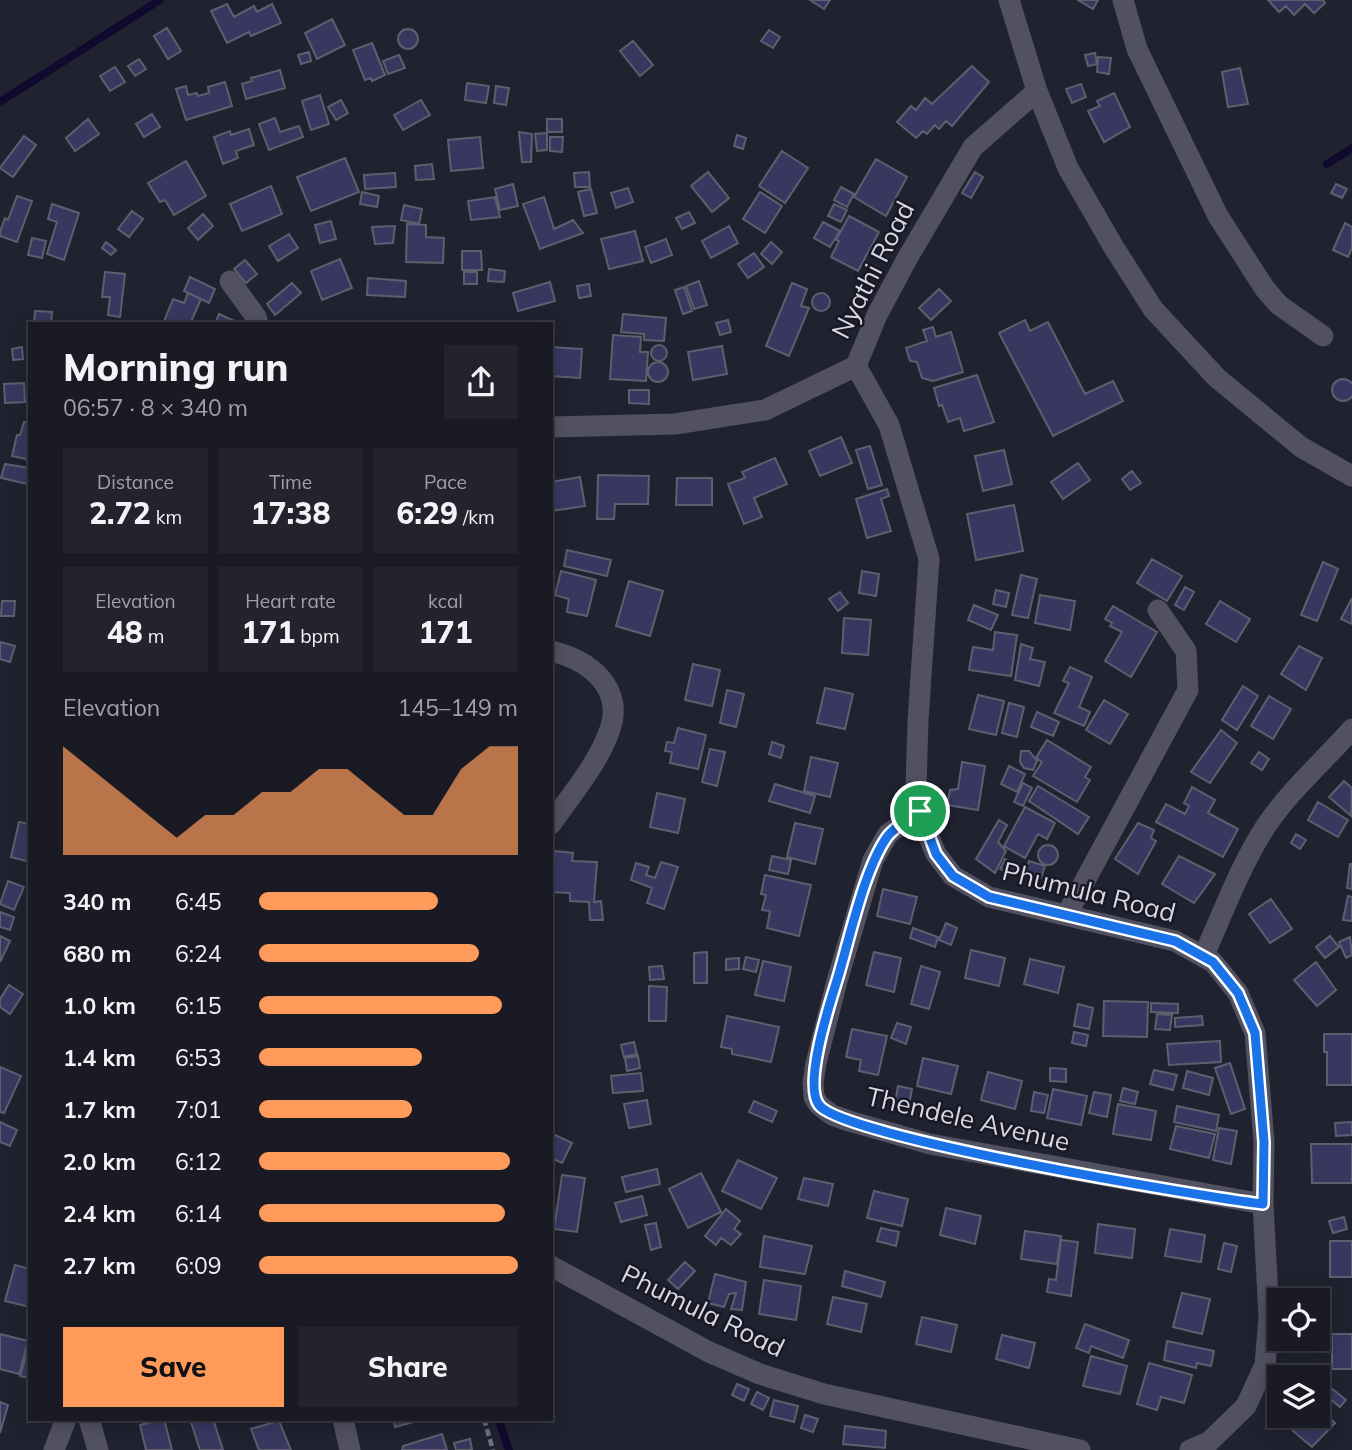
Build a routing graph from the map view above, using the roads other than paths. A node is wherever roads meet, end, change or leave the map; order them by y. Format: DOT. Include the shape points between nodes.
graph roads {
  1 [pos="1009,0"];
  2 [pos="1123,0"];
  3 [pos="1037,91"];
  4 [pos="230,281"];
  5 [pos="257,322"];
  6 [pos="1324,336"];
  7 [pos="856,366"];
  8 [pos="553,427"];
  9 [pos="1352,477"];
  10 [pos="1158,610"];
  11 [pos="553,652"];
  12 [pos="1352,729"];
  13 [pos="920,811"];
  14 [pos="553,821"];
  15 [pos="1067,914"];
  16 [pos="1203,957"];
  17 [pos="1263,1204"];
  18 [pos="553,1267"];
  19 [pos="65,1421"];
  20 [pos="90,1421"];
  21 [pos="343,1421"];
  22 [pos="54,1450"];
  23 [pos="98,1450"];
  24 [pos="350,1450"];
  25 [pos="1080,1450"];
  26 [pos="1190,1450"];
  1 -- 3 [label="street"];
  2 -- 6 [label="street" via="1137,49 1218,216 1279,305"];
  3 -- 7 [label="street, Nyathi Road" via="973,147 895,281"];
  3 -- 9 [label="street" via="1068,168 1153,309 1217,378 1301,447"];
  4 -- 5 [label="street"];
  7 -- 8 [label="street, Nyathi Road" via="765,410 675,424"];
  7 -- 13 [label="street, Phumula Road" via="889,425 929,559 918,720"];
  10 -- 15 [label="street" via="1186,651 1188,690"];
  11 -- 14 [label="street" via="597,673 612,699 610,730 601,750"];
  12 -- 16 [label="street" via="1266,826"];
  13 -- 15 [label="street, Phumula Road" via="936,854 953,876 989,897"];
  13 -- 17 [label="street, Thendele Avenue" via="888,834 873,860 816,1063 814,1097 819,1105 849,1121 930,1144"];
  15 -- 16 [label="street, Phumula Road" via="1175,941"];
  16 -- 17 [label="street, Phumula Road" via="1213,962 1238,993 1255,1033 1264,1142"];
  17 -- 26 [label="street, Phumula Road" via="1269,1317 1265,1365 1246,1406 1209,1442"];
  18 -- 25 [label="street, Phumula Road" via="709,1352 760,1374 824,1394"];
  19 -- 22 [label="street"];
  20 -- 23 [label="street"];
  21 -- 24 [label="street"];
}
